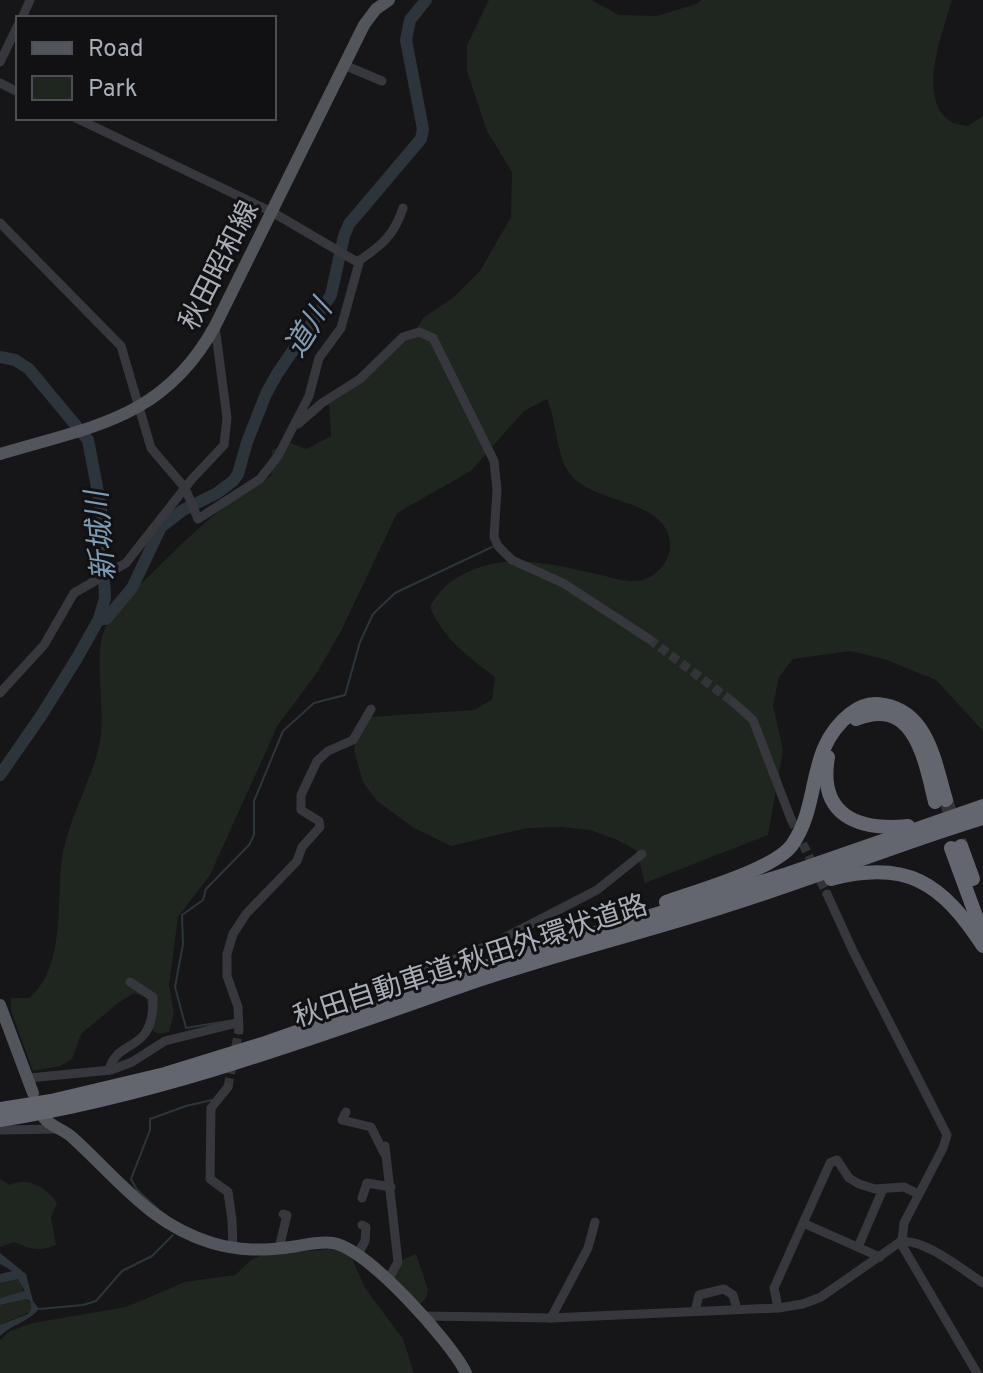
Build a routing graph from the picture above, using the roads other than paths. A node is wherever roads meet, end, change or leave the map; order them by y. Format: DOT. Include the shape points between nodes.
graph roads {
  1 [pos="389,0"];
  2 [pos="16,29"];
  3 [pos="0,62"];
  4 [pos="344,65"];
  5 [pos="382,81"];
  6 [pos="80,120"];
  7 [pos="403,208"];
  8 [pos="272,212"];
  9 [pos="0,223"];
  10 [pos="357,262"];
  11 [pos="215,326"];
  12 [pos="139,407"];
  13 [pos="292,429"];
  14 [pos="0,454"];
  15 [pos="185,488"];
  16 [pos="649,639"];
  17 [pos="0,693"];
  18 [pos="733,702"];
  19 [pos="371,709"];
  20 [pos="983,806"];
  21 [pos="983,818"];
  22 [pos="791,819"];
  23 [pos="943,823"];
  24 [pos="642,854"];
  25 [pos="827,894"];
  26 [pos="719,908"];
  27 [pos="983,909"];
  28 [pos="983,936"];
  29 [pos="983,946"];
  30 [pos="534,951"];
  31 [pos="130,982"];
  32 [pos="358,990"];
  33 [pos="0,1005"];
  34 [pos="109,1070"];
  35 [pos="29,1078"];
  36 [pos="228,1087"];
  37 [pos="33,1093"];
  38 [pos="0,1109"];
  39 [pos="346,1112"];
  40 [pos="44,1118"];
  41 [pos="0,1120"];
  42 [pos="63,1129"];
  43 [pos="0,1130"];
  44 [pos="386,1186"];
  45 [pos="883,1189"];
  46 [pos="918,1194"];
  47 [pos="380,1197"];
  48 [pos="362,1198"];
  49 [pos="283,1214"];
  50 [pos="595,1222"];
  51 [pos="803,1223"];
  52 [pos="362,1225"];
  53 [pos="901,1241"];
  54 [pos="858,1247"];
  55 [pos="233,1248"];
  56 [pos="279,1248"];
  57 [pos="358,1254"];
  58 [pos="880,1257"];
  59 [pos="388,1280"];
  60 [pos="983,1283"];
  61 [pos="778,1308"];
  62 [pos="737,1309"];
  63 [pos="695,1311"];
  64 [pos="421,1316"];
  65 [pos="551,1318"];
  66 [pos="466,1373"];
  67 [pos="977,1373"];
  1 -- 4 [label="main road, 秋田昭和線" via="364,25"];
  2 -- 3 [label="street"];
  4 -- 5 [label="street"];
  4 -- 8 [label="main road, 秋田昭和線"];
  6 -- 8 [label="street"];
  7 -- 10 [label="street" via="396,230"];
  8 -- 10 [label="street"];
  8 -- 11 [label="main road, 秋田昭和線"];
  9 -- 12 [label="street" via="121,346"];
  10 -- 13 [label="street" via="341,328 319,358 309,396"];
  11 -- 12 [label="main road, 秋田昭和線" via="175,380"];
  11 -- 15 [label="street" via="226,440"];
  12 -- 14 [label="main road, 秋田昭和線" via="121,418"];
  12 -- 15 [label="street" via="151,448"];
  13 -- 15 [label="street" via="260,479 198,519"];
  13 -- 16 [label="street" via="360,379 403,337 419,332 433,338 494,461 498,546 512,560 574,589"];
  15 -- 17 [label="street" via="126,563 74,593 51,636"];
  18 -- 22 [label="street" via="753,720"];
  19 -- 34 [label="street" via="353,740 317,761 301,795 301,810 320,827 233,934 227,976 238,1007 238,1027 165,1041"];
  20 -- 23 [label="highway"];
  21 -- 23 [label="highway"];
  23 -- 26 [label="highway, 秋田自動車道;秋田外環状道路"];
  23 -- 30 [label="highway, 秋田自動車道;秋田外環状道路"];
  23 -- 30 [label="highway" via="866,827 833,804 826,786 828,755 838,736 869,714 899,719 912,732 941,801 923,730 913,718 873,703 837,726 823,748 809,811 792,845 777,860"];
  24 -- 32 [label="street" via="597,890 496,942 429,970"];
  25 -- 46 [label="street" via="947,1135"];
  26 -- 29 [label="highway" via="863,871 886,870 921,881 942,895"];
  26 -- 41 [label="highway, 秋田自動車道;秋田外環状道路" via="155,1088"];
  27 -- 28 [label="highway" via="956,847"];
  30 -- 38 [label="highway, 秋田自動車道;秋田外環状道路" via="165,1074"];
  31 -- 34 [label="street" via="153,997 154,1015 147,1032 111,1062"];
  33 -- 35 [label="main road"];
  34 -- 35 [label="street"];
  35 -- 37 [label="main road"];
  36 -- 55 [label="street" via="211,1108 210,1179 228,1192"];
  39 -- 44 [label="street" via="342,1120 371,1127 386,1151"];
  40 -- 42 [label="main road"];
  42 -- 43 [label="street"];
  42 -- 55 [label="main road" via="161,1220"];
  44 -- 47 [label="street"];
  44 -- 48 [label="street" via="367,1183"];
  44 -- 59 [label="street" via="398,1262"];
  45 -- 46 [label="street" via="904,1187"];
  45 -- 51 [label="street" via="849,1178 837,1160 830,1163"];
  45 -- 54 [label="street"];
  46 -- 53 [label="street"];
  49 -- 56 [label="street" via="287,1215"];
  50 -- 65 [label="street" via="588,1248"];
  51 -- 54 [label="street"];
  51 -- 61 [label="street" via="774,1288"];
  52 -- 57 [label="street" via="365,1241"];
  53 -- 58 [label="street"];
  53 -- 60 [label="street" via="922,1245"];
  53 -- 67 [label="street"];
  54 -- 58 [label="street"];
  55 -- 56 [label="main road"];
  56 -- 57 [label="main road" via="333,1243"];
  57 -- 59 [label="main road"];
  58 -- 61 [label="street" via="821,1297"];
  59 -- 64 [label="main road"];
  61 -- 62 [label="street"];
  62 -- 63 [label="street"];
  62 -- 63 [label="street" via="733,1295 724,1289 699,1295"];
  63 -- 65 [label="street"];
  64 -- 65 [label="street"];
  64 -- 66 [label="main road"];
}
